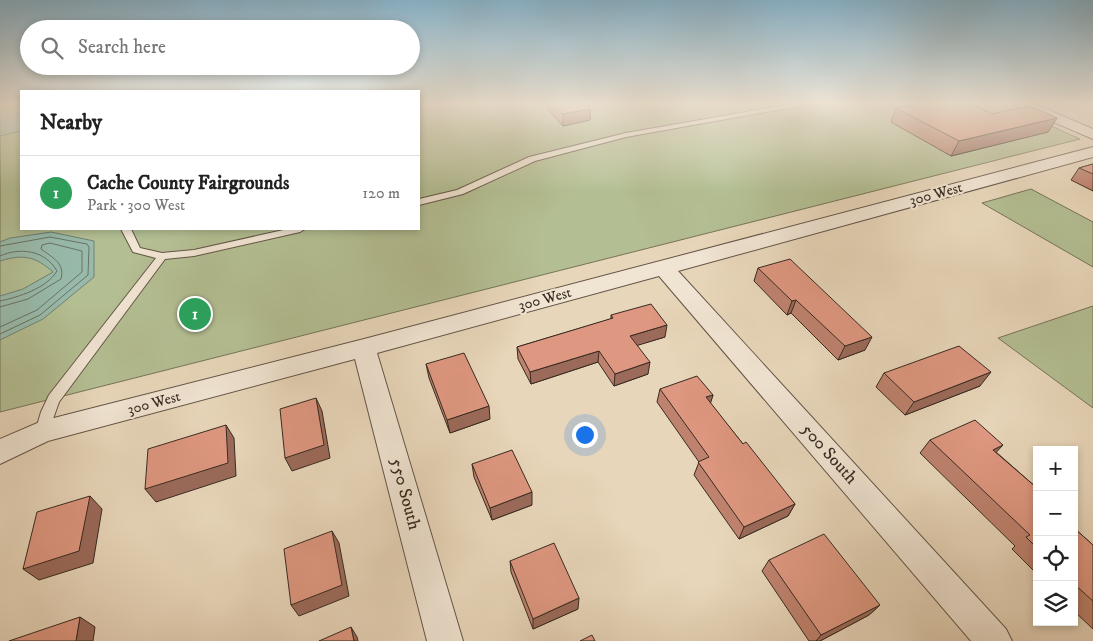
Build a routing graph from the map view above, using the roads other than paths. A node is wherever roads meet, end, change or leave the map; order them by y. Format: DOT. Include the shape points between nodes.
graph roads {
  1 [pos="637,133"];
  2 [pos="1093,152"];
  3 [pos="420,202"];
  4 [pos="126,230"];
  5 [pos="296,230"];
  6 [pos="162,256"];
  7 [pos="663,267"];
  8 [pos="364,348"];
  9 [pos="42,432"];
  10 [pos="0,452"];
  11 [pos="445,641"];
  12 [pos="994,641"];
  1 -- 3 [label="lane" via="541,157 460,192"];
  2 -- 7 [label="street, 300 West"];
  4 -- 6 [label="lane" via="136,250"];
  5 -- 6 [label="lane" via="194,253"];
  6 -- 9 [label="lane" via="54,399"];
  7 -- 8 [label="street, 300 West"];
  7 -- 12 [label="street, 500 South"];
  8 -- 9 [label="street, 300 West"];
  8 -- 11 [label="street, 550 South"];
  9 -- 10 [label="street, 300 West"];
}
